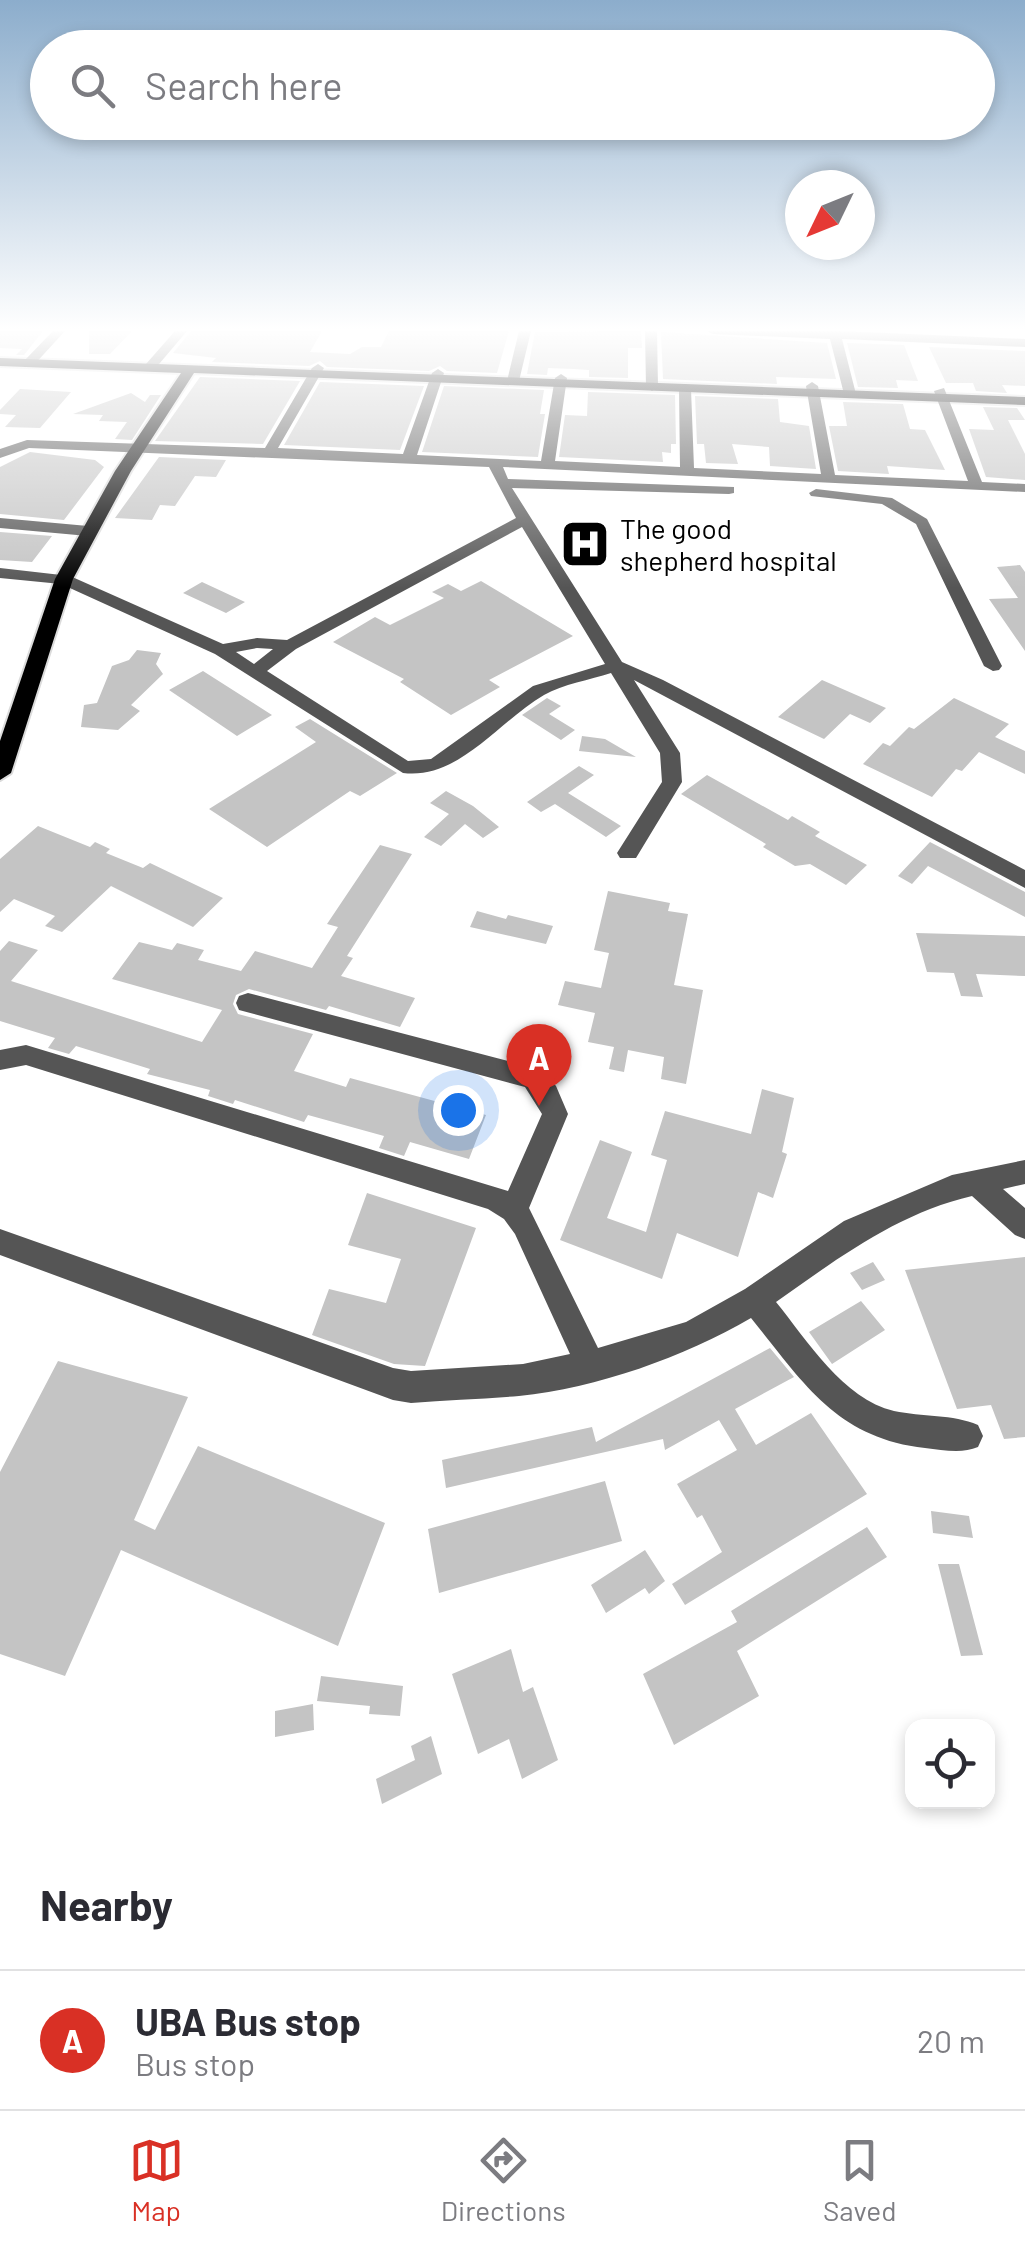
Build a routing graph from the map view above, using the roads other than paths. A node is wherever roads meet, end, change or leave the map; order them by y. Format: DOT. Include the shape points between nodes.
graph roads {
  1 [pos="159,417"];
  2 [pos="290,417"];
  3 [pos="423,417"];
  4 [pos="555,417"];
  5 [pos="685,417"];
  6 [pos="817,417"];
  7 [pos="951,417"];
  8 [pos="140,446"];
  9 [pos="269,453"];
  10 [pos="0,454"];
  11 [pos="408,460"];
  12 [pos="495,465"];
  13 [pos="547,467"];
  14 [pos="686,472"];
  15 [pos="830,479"];
  16 [pos="502,483"];
  17 [pos="977,486"];
  18 [pos="1025,488"];
  19 [pos="526,519"];
  20 [pos="0,523"];
  21 [pos="88,531"];
  22 [pos="0,573"];
  23 [pos="64,579"];
  24 [pos="290,645"];
  25 [pos="221,650"];
  26 [pos="616,666"];
  27 [pos="993,666"];
  28 [pos="257,670"];
  29 [pos="0,773"];
  30 [pos="628,854"];
  31 [pos="1025,880"];
  32 [pos="248,1003"];
  33 [pos="0,1060"];
  34 [pos="1025,1172"];
  35 [pos="978,1184"];
  36 [pos="514,1210"];
  37 [pos="1025,1226"];
  38 [pos="0,1242"];
  39 [pos="755,1299"];
  40 [pos="590,1364"];
  41 [pos="966,1436"];
  1 -- 8 [label="main road"];
  2 -- 9 [label="street"];
  3 -- 11 [label="street"];
  4 -- 13 [label="street"];
  5 -- 14 [label="street"];
  6 -- 15 [label="street"];
  7 -- 17 [label="street"];
  8 -- 9 [label="street"];
  8 -- 10 [label="street" via="27,444"];
  8 -- 21 [label="main road"];
  9 -- 11 [label="street"];
  11 -- 12 [label="street"];
  12 -- 13 [label="street"];
  12 -- 16 [label="street"];
  13 -- 14 [label="street"];
  14 -- 15 [label="street"];
  15 -- 17 [label="street"];
  16 -- 19 [label="street"];
  16 -- 27 [label="street" via="837,494 895,503 922,522"];
  17 -- 18 [label="street"];
  19 -- 24 [label="street"];
  19 -- 26 [label="street"];
  20 -- 21 [label="street"];
  21 -- 23 [label="main road"];
  22 -- 23 [label="street"];
  23 -- 25 [label="street"];
  23 -- 29 [label="main road"];
  24 -- 25 [label="street" via="256,642"];
  24 -- 28 [label="street"];
  25 -- 28 [label="street"];
  26 -- 28 [label="street" via="539,690 438,764 420,770 403,767"];
  26 -- 30 [label="street" via="670,753 673,769 666,795"];
  26 -- 31 [label="street"];
  32 -- 36 [label="street" via="532,1078 555,1114"];
  33 -- 36 [label="street" via="26,1056 496,1199"];
  34 -- 35 [label="street"];
  35 -- 37 [label="street"];
  35 -- 39 [label="street" via="952,1188 854,1230"];
  36 -- 40 [label="street"];
  38 -- 40 [label="street" via="393,1384 523,1380"];
  39 -- 40 [label="street" via="692,1334"];
  39 -- 41 [label="street" via="845,1404 872,1421 906,1430"];
}
